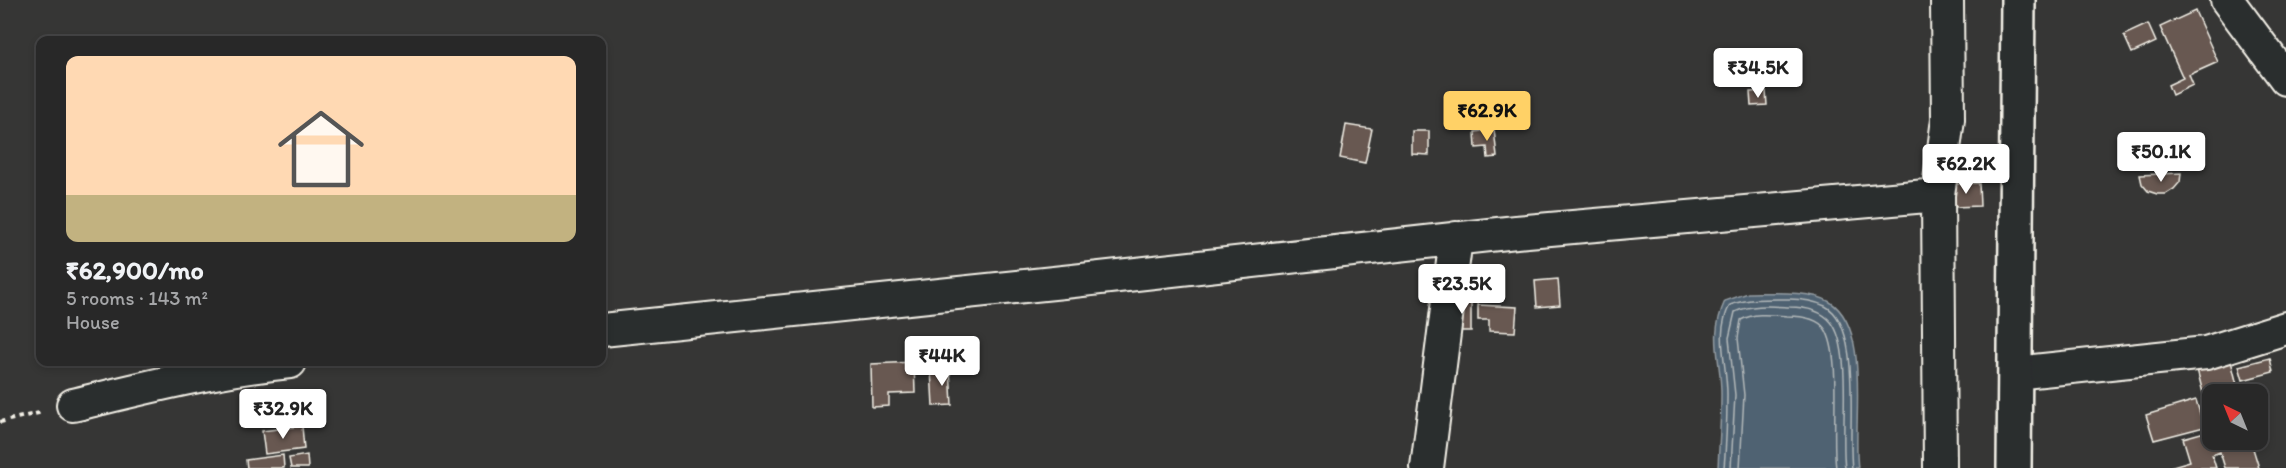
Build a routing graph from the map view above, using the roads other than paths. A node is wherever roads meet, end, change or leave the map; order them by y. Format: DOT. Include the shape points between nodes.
graph roads {
  1 [pos="1947,0"];
  2 [pos="2018,0"];
  3 [pos="2227,0"];
  4 [pos="2286,79"];
  5 [pos="1938,195"];
  6 [pos="1456,238"];
  7 [pos="2286,328"];
  8 [pos="606,330"];
  9 [pos="253,366"];
  10 [pos="2015,373"];
  11 [pos="73,405"];
  12 [pos="1427,468"];
  13 [pos="1940,468"];
  14 [pos="2014,468"];
  1 -- 5 [label="street" via="1948,119"];
  2 -- 10 [label="main road"];
  3 -- 4 [label="street"];
  5 -- 6 [label="street"];
  5 -- 13 [label="street"];
  6 -- 8 [label="street"];
  6 -- 12 [label="street"];
  7 -- 10 [label="street" via="2206,353"];
  9 -- 11 [label="street"];
  10 -- 14 [label="main road"];
}
